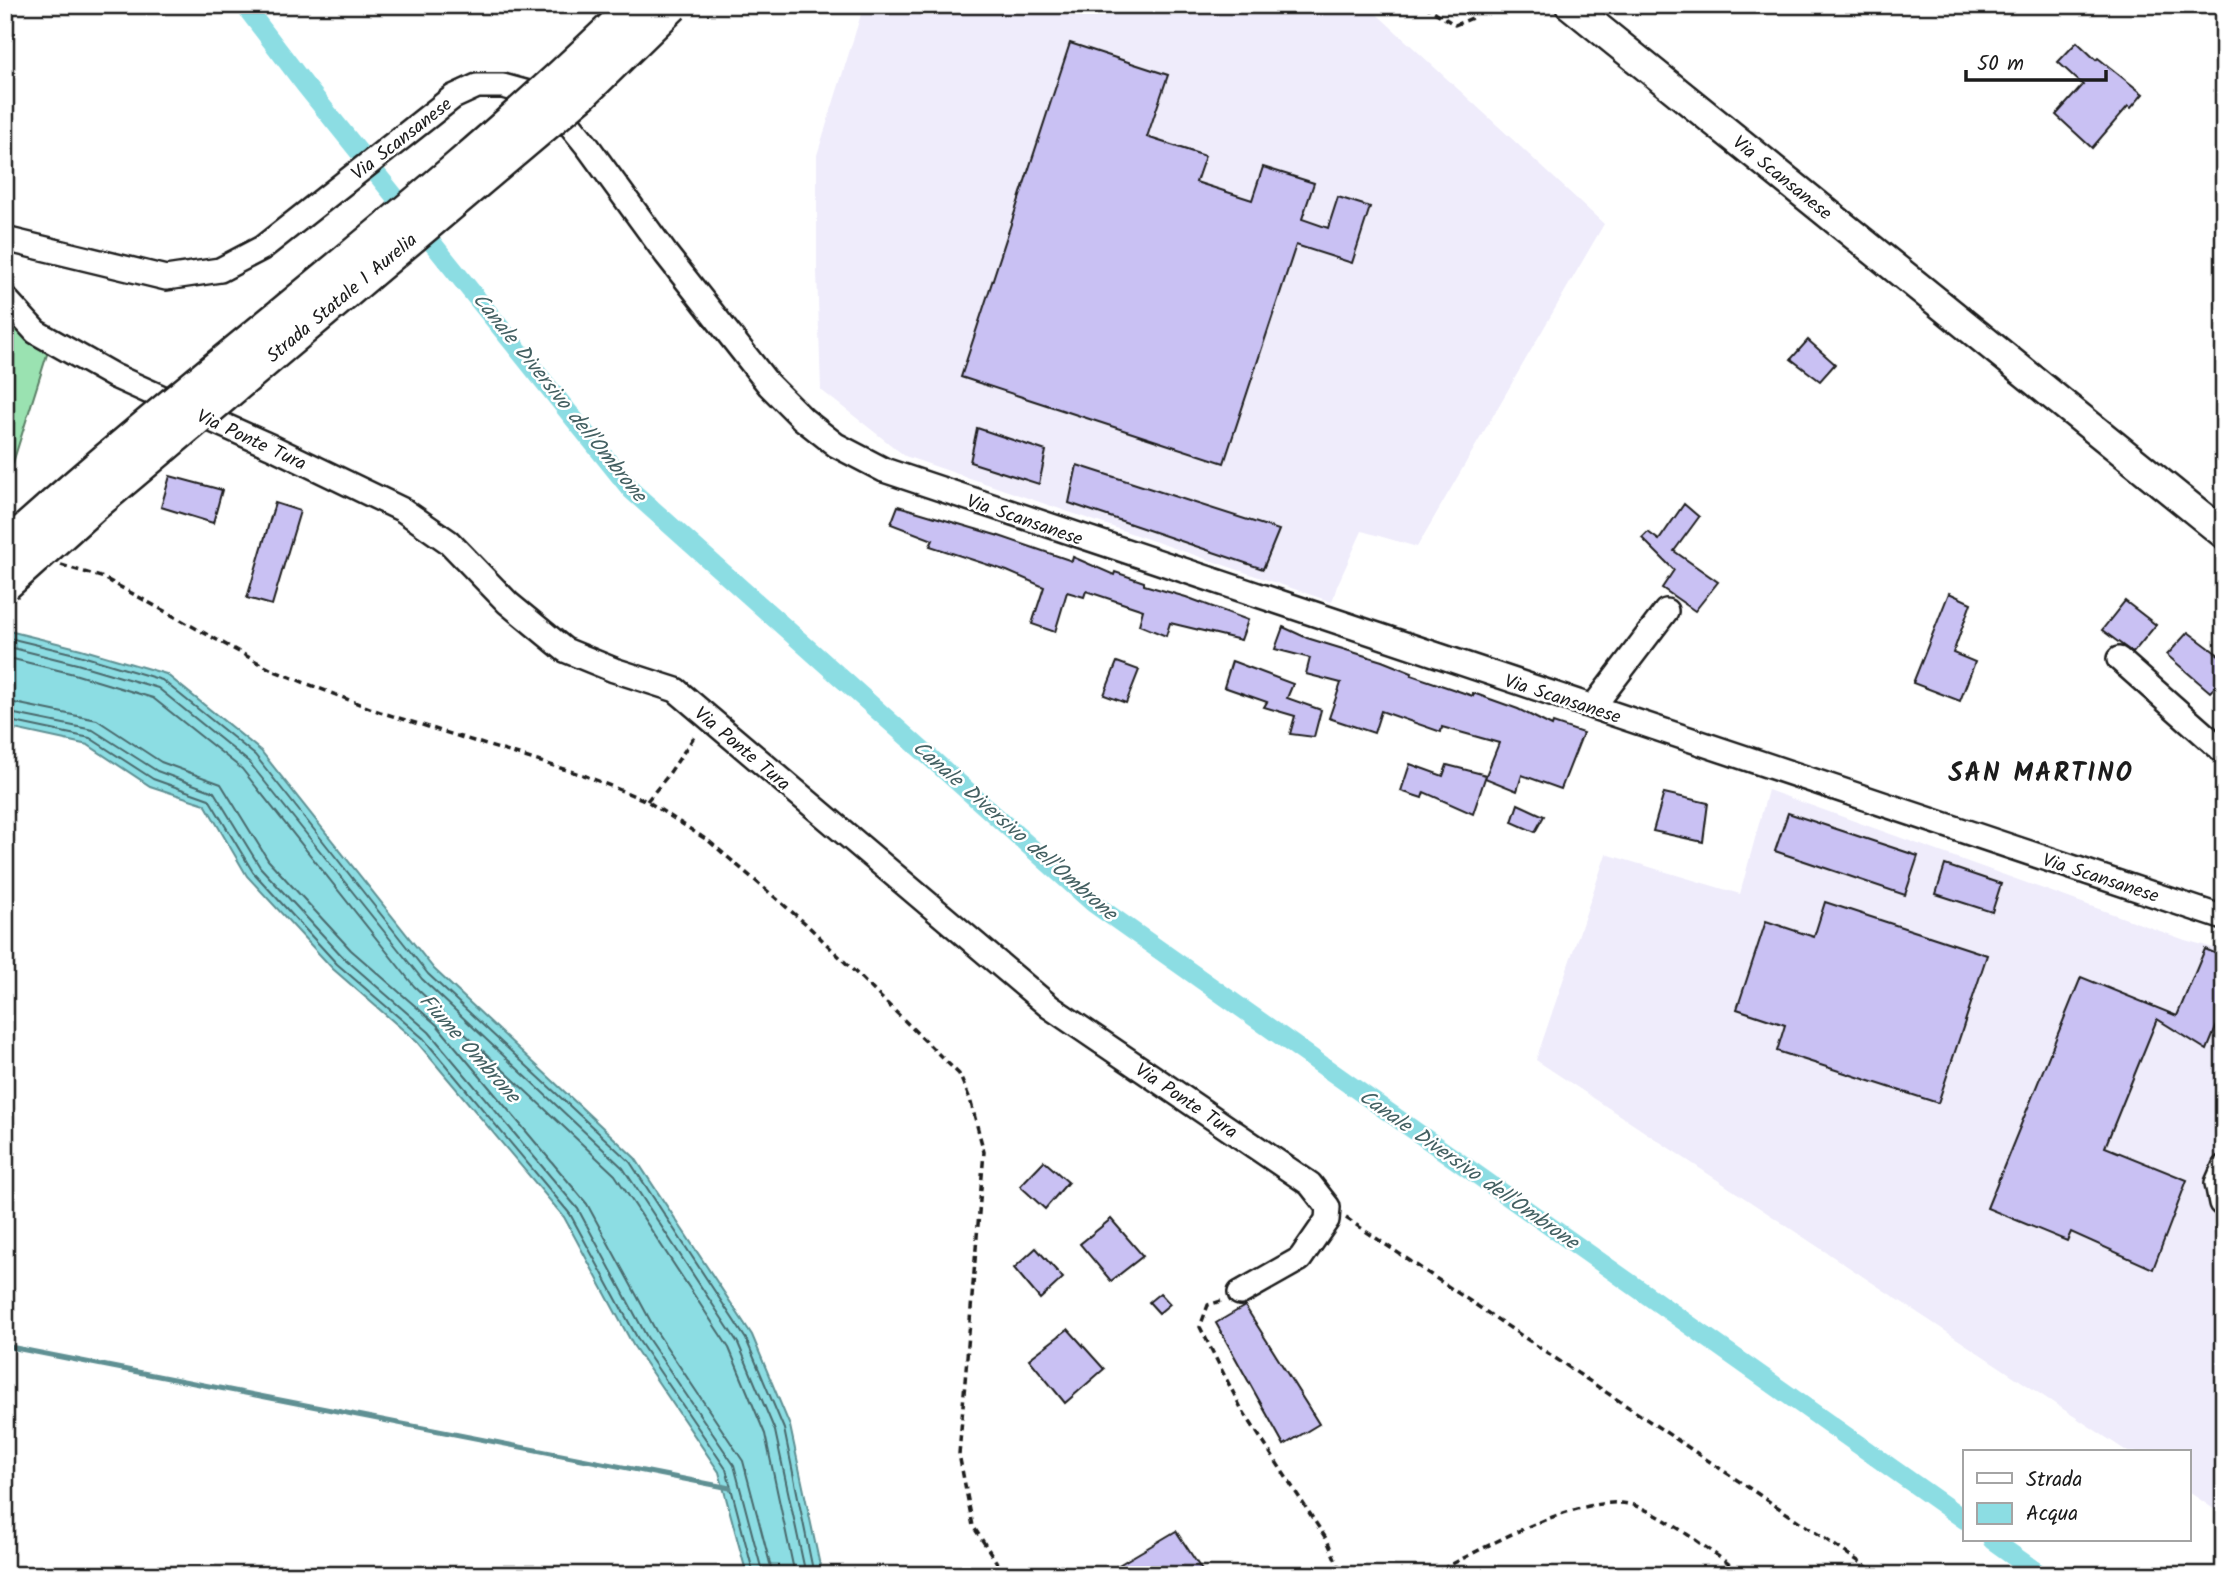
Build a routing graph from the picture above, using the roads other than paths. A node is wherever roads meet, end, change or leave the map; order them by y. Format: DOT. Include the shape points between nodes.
graph roads {
  1 [pos="636,5"];
  2 [pos="672,5"];
  3 [pos="1570,5"];
  4 [pos="5,239"];
  5 [pos="5,298"];
  6 [pos="2224,534"];
  7 [pos="5,549"];
  8 [pos="5,584"];
  9 [pos="1666,611"];
  10 [pos="2119,659"];
  11 [pos="1593,708"];
  12 [pos="2224,752"];
  13 [pos="2224,918"];
  14 [pos="2224,1167"];
  15 [pos="2221,1203"];
  16 [pos="1240,1293"];
  1 -- 7 [label="highway, Strada Statale 1 Aurelia, bridge" via="567,73"];
  2 -- 8 [label="highway, Strada Statale 1 Aurelia, bridge" via="582,93"];
  3 -- 6 [label="main road, Via Scansanese"];
  4 -- 11 [label="street, Via Scansanese" via="166,278 220,270 262,248 453,97 477,86 525,92 555,106 769,385 836,445 884,470"];
  5 -- 16 [label="street, Via Ponte Tura" via="36,332 114,376 403,510 449,542 508,603 565,650 676,690 1050,1007 1310,1184 1328,1214 1300,1259"];
  9 -- 11 [label="street"];
  10 -- 12 [label="street"];
  11 -- 13 [label="street, Via Scansanese"];
  14 -- 15 [label="street" via="2217,1183"];
}
